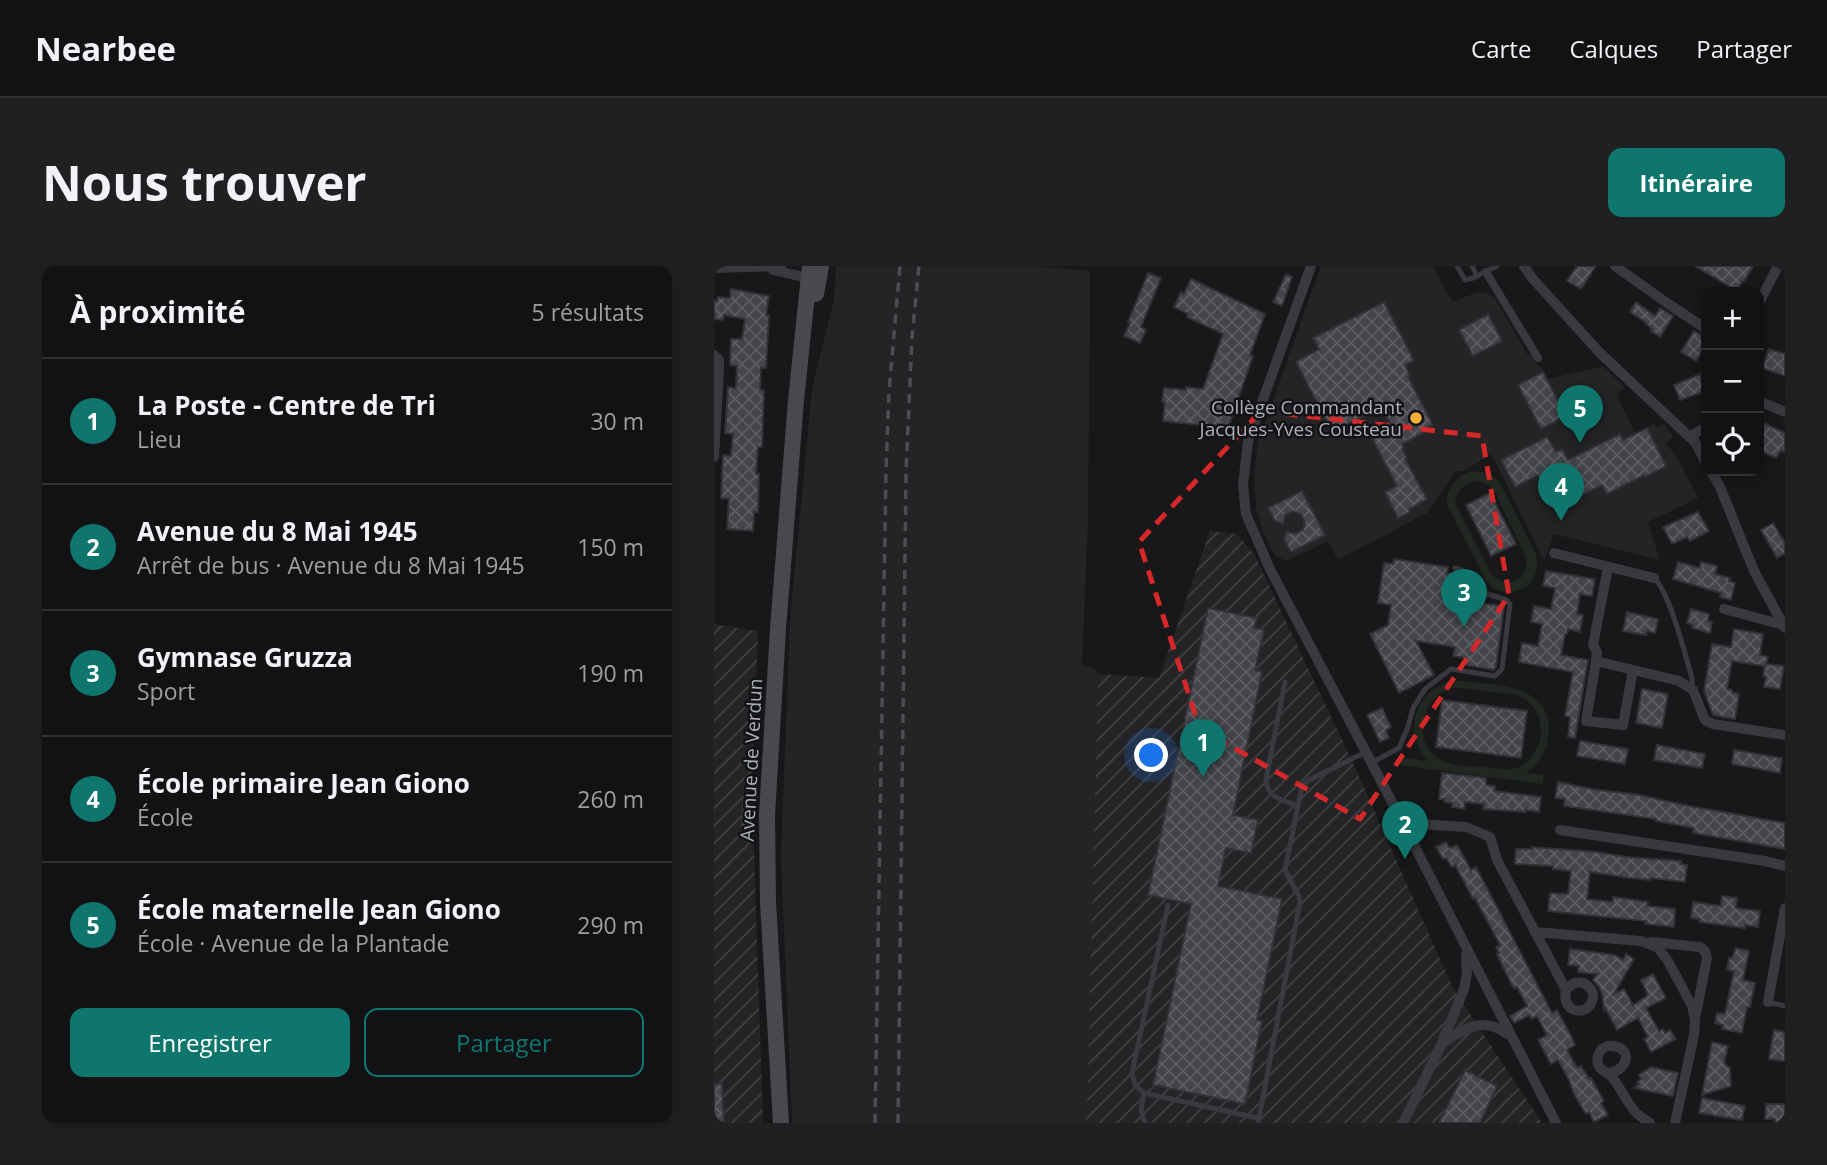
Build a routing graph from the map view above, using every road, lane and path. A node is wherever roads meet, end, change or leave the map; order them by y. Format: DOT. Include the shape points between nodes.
graph roads {
  1 [pos="781,266"];
  2 [pos="1311,266"];
  3 [pos="1457,266"];
  4 [pos="1472,266"];
  5 [pos="1497,266"];
  6 [pos="1524,266"];
  7 [pos="1615,266"];
  8 [pos="1777,266"];
  9 [pos="714,268"];
  10 [pos="764,268"];
  11 [pos="814,272"];
  12 [pos="1486,272"];
  13 [pos="1477,276"];
  14 [pos="1764,293"];
  15 [pos="1701,326"];
  16 [pos="714,355"];
  17 [pos="1538,358"];
  18 [pos="1764,403"];
  19 [pos="1785,412"];
  20 [pos="1701,430"];
  21 [pos="1689,437"];
  22 [pos="1701,453"];
  23 [pos="714,457"];
  24 [pos="1714,476"];
  25 [pos="1554,553"];
  26 [pos="1608,567"];
  27 [pos="1455,568"];
  28 [pos="1654,578"];
  29 [pos="1724,609"];
  30 [pos="1784,626"];
  31 [pos="1596,661"];
  32 [pos="1633,670"];
  33 [pos="1285,682"];
  34 [pos="1693,690"];
  35 [pos="1785,735"];
  36 [pos="1366,752"];
  37 [pos="1371,763"];
  38 [pos="1298,806"];
  39 [pos="1402,823"];
  40 [pos="1560,830"];
  41 [pos="1785,866"];
  42 [pos="1168,905"];
  43 [pos="1785,913"];
  44 [pos="1535,932"];
  45 [pos="1642,941"];
  46 [pos="1465,948"];
  47 [pos="1566,990"];
  48 [pos="1768,1002"];
  49 [pos="1785,1006"];
  50 [pos="1695,1020"];
  51 [pos="1511,1037"];
  52 [pos="1441,1045"];
  53 [pos="1610,1073"];
  54 [pos="1144,1093"];
  55 [pos="1258,1120"];
  56 [pos="781,1123"];
  57 [pos="1145,1123"];
  58 [pos="1403,1123"];
  59 [pos="1556,1123"];
  60 [pos="1650,1123"];
  61 [pos="1675,1123"];
  1 -- 10 [label="street"];
  2 -- 36 [label="street" via="1248,441 1243,485 1246,514"];
  3 -- 13 [label="lane" via="1465,280"];
  4 -- 13 [label="lane"];
  5 -- 12 [label="lane"];
  6 -- 21 [label="street" via="1600,353"];
  7 -- 15 [label="street"];
  8 -- 14 [label="street"];
  9 -- 10 [label="street"];
  10 -- 11 [label="street"];
  11 -- 56 [label="main road, Avenue de Verdun" via="796,400 767,815"];
  12 -- 13 [label="lane"];
  12 -- 17 [label="street"];
  16 -- 23 [label="street" via="719,360"];
  18 -- 19 [label="street"];
  20 -- 21 [label="street"];
  21 -- 22 [label="street"];
  24 -- 30 [label="street" via="1754,571"];
  25 -- 26 [label="street"];
  26 -- 28 [label="street"];
  26 -- 31 [label="street" via="1593,645"];
  27 -- 37 [label="lane" via="1462,570 1466,587 1510,604 1502,669 1495,676 1451,669 1425,689 1399,748"];
  28 -- 34 [label="lane" via="1666,596"];
  29 -- 30 [label="street"];
  31 -- 32 [label="street"];
  31 -- 32 [label="street" via="1586,721 1623,725"];
  32 -- 34 [label="street" via="1679,681"];
  33 -- 38 [label="lane" via="1266,787 1273,797"];
  34 -- 35 [label="street" via="1705,720 1713,724"];
  36 -- 37 [label="street"];
  36 -- 38 [label="lane" via="1309,779"];
  37 -- 39 [label="street"];
  38 -- 55 [label="lane" via="1285,870 1300,902"];
  39 -- 44 [label="street" via="1466,827 1490,837 1497,860"];
  39 -- 46 [label="street"];
  40 -- 41 [label="street"];
  42 -- 54 [label="lane" via="1132,1073 1135,1085"];
  43 -- 48 [label="street"];
  44 -- 45 [label="street"];
  44 -- 47 [label="street"];
  45 -- 50 [label="street" via="1658,948 1668,961"];
  45 -- 50 [label="street" via="1705,951"];
  46 -- 51 [label="street"];
  46 -- 52 [label="street" via="1464,989"];
  48 -- 49 [label="lane"];
  50 -- 61 [label="street"];
  51 -- 52 [label="street" via="1498,1027 1479,1025 1459,1031"];
  51 -- 59 [label="street"];
  52 -- 58 [label="street"];
  53 -- 60 [label="street" via="1634,1112"];
  54 -- 55 [label="lane"];
  54 -- 57 [label="lane" via="1141,1110"];
}
